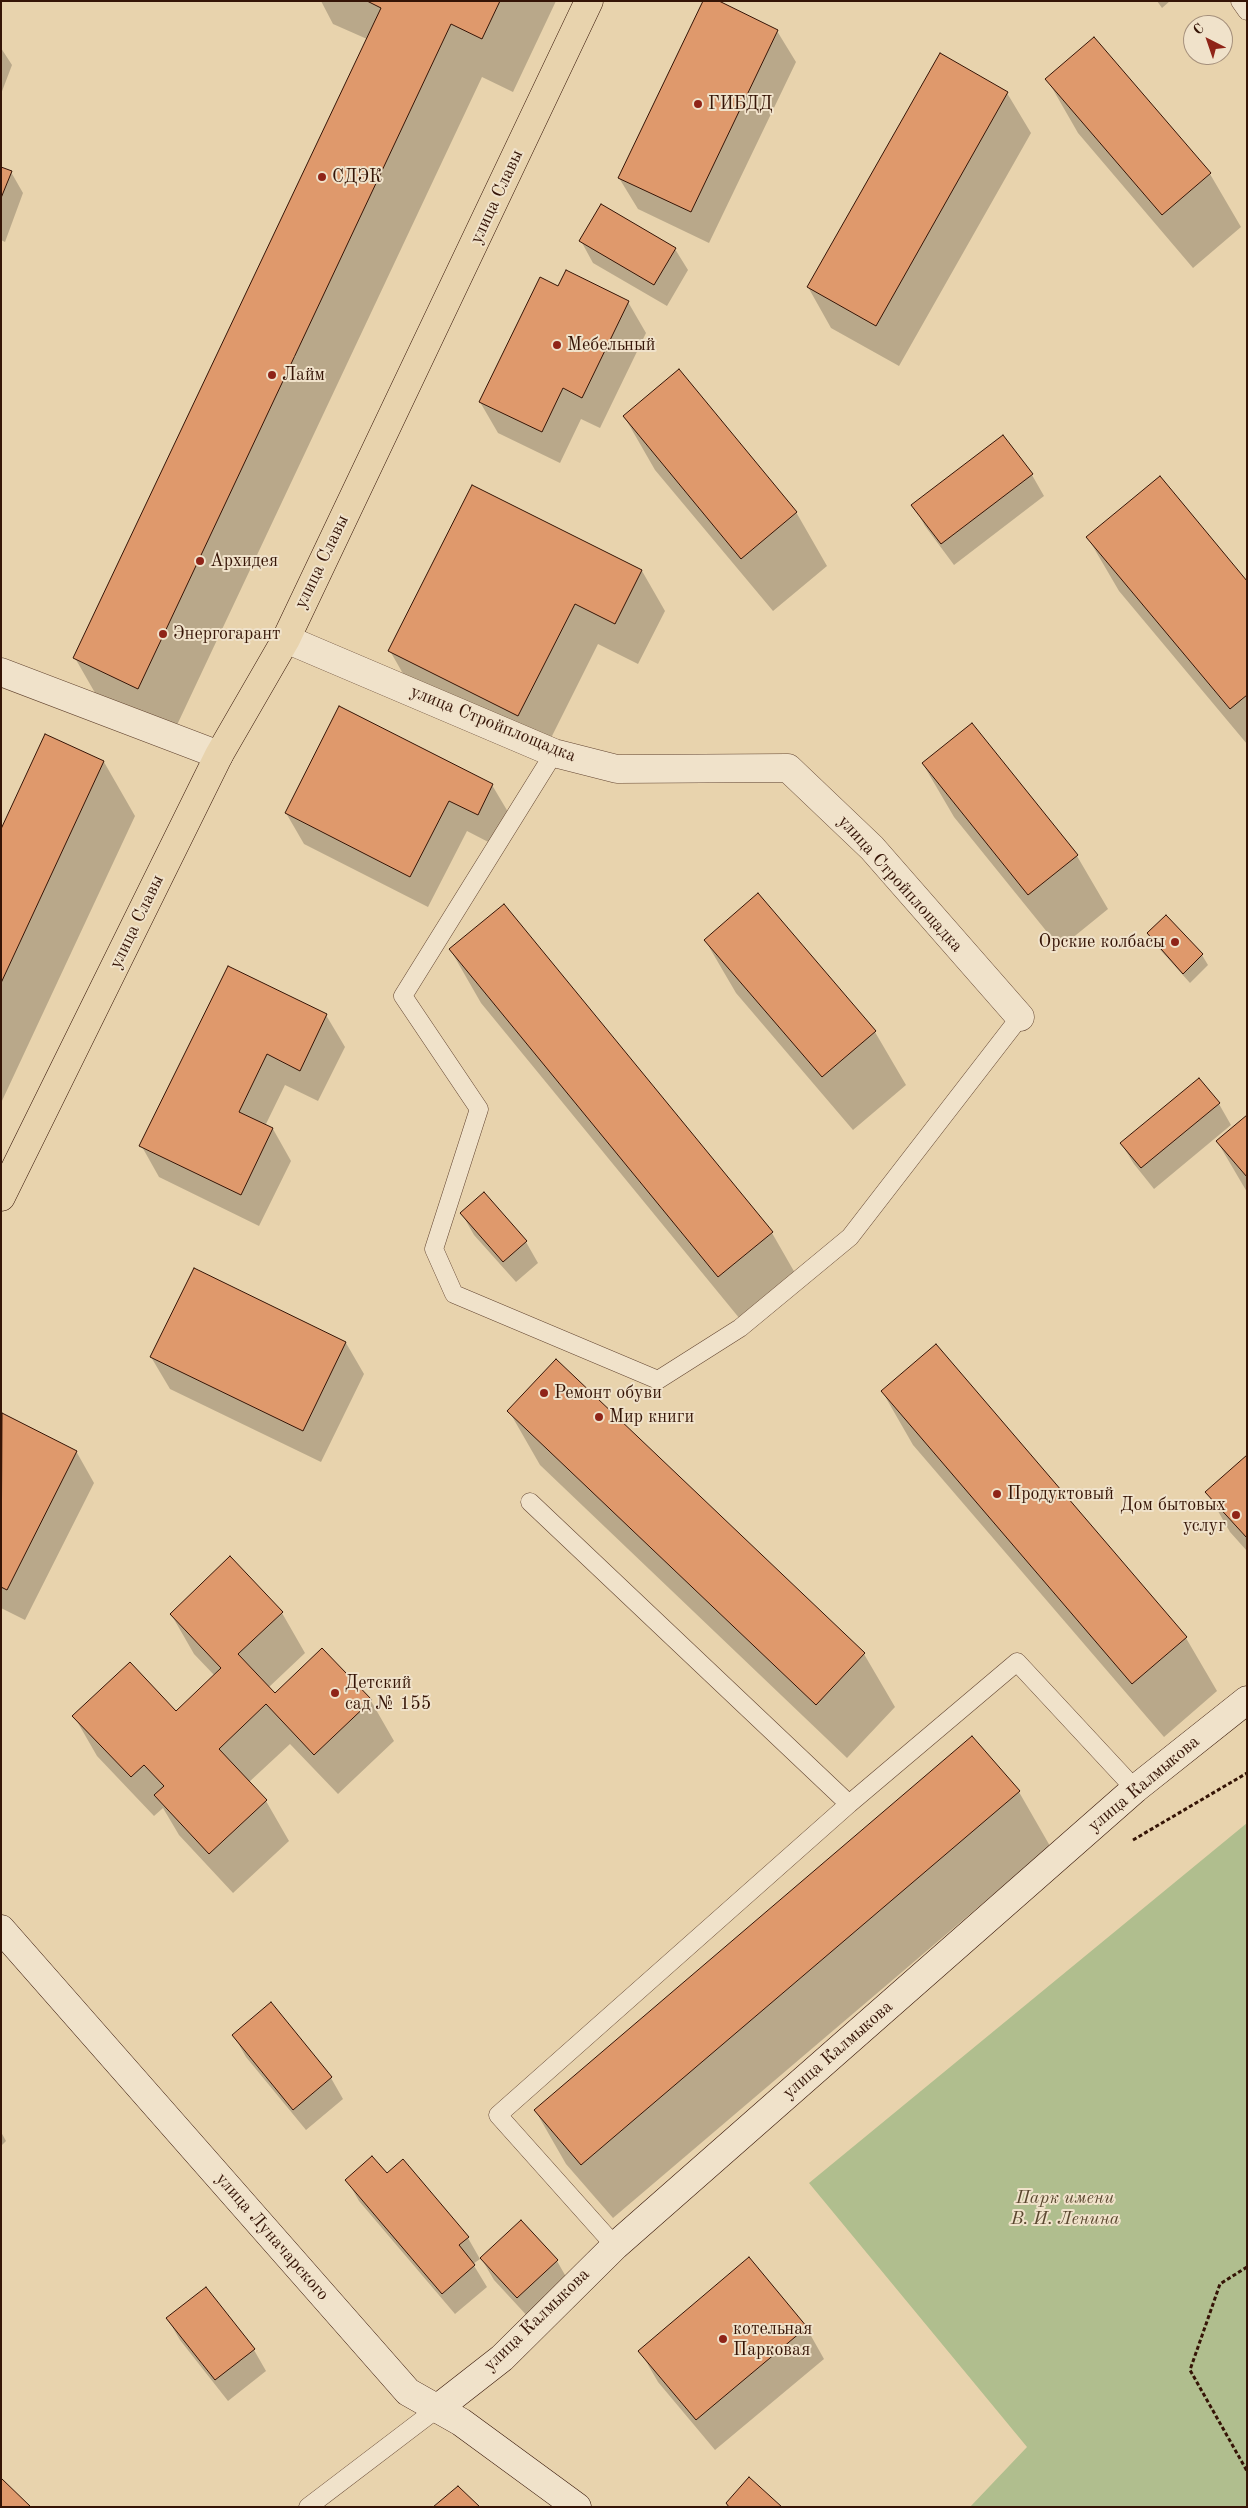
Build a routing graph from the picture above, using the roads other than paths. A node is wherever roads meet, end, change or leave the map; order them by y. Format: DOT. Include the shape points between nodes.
graph roads {
  1 [pos="588,1"];
  2 [pos="1240,1"];
  3 [pos="1247,11"];
  4 [pos="286,639"];
  5 [pos="1,672"];
  6 [pos="554,753"];
  7 [pos="219,755"];
  8 [pos="1020,1017"];
  9 [pos="1,1197"];
  10 [pos="530,1502"];
  11 [pos="1247,1700"];
  12 [pos="1135,1789"];
  13 [pos="849,1804"];
  14 [pos="1,1929"];
  15 [pos="614,2246"];
  16 [pos="438,2408"];
  17 [pos="308,2507"];
  18 [pos="577,2507"];
  1 -- 4 [label="main road, улица Славы"];
  2 -- 3 [label="lane"];
  4 -- 6 [label="street, улица Стройплощадка"];
  4 -- 7 [label="main road, улица Славы"];
  5 -- 7 [label="street"];
  6 -- 8 [label="street, улица Стройплощадка" via="617,769 788,768 872,848"];
  6 -- 8 [label="lane" via="403,996 480,1109 434,1249 454,1294 658,1380 740,1328 850,1237"];
  7 -- 9 [label="main road, улица Славы"];
  10 -- 13 [label="lane"];
  11 -- 12 [label="street, улица Калмыкова"];
  12 -- 13 [label="lane" via="1016,1662"];
  12 -- 15 [label="street, улица Калмыкова"];
  13 -- 15 [label="lane" via="498,2115"];
  14 -- 16 [label="street, улица Луначарского" via="408,2392"];
  15 -- 16 [label="street, улица Калмыкова" via="502,2358"];
  16 -- 17 [label="lane"];
  16 -- 18 [label="street, улица Луначарского" via="468,2426"];
}
